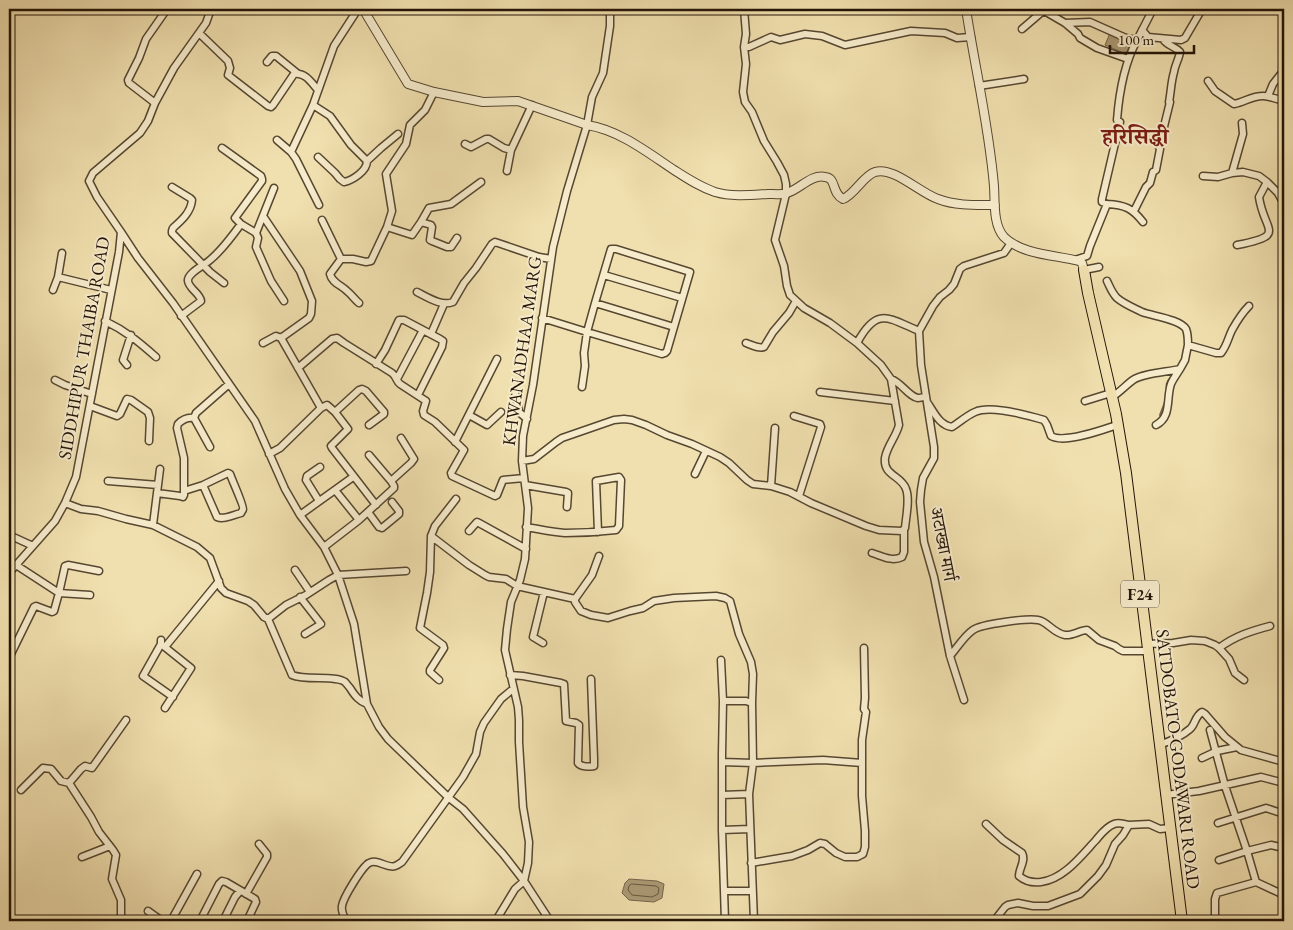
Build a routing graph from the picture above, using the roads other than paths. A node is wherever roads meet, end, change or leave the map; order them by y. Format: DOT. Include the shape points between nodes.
graph roads {
  1 [pos="167,9"];
  2 [pos="211,9"];
  3 [pos="358,9"];
  4 [pos="363,9"];
  5 [pos="610,9"];
  6 [pos="744,9"];
  7 [pos="966,9"];
  8 [pos="1154,9"];
  9 [pos="1202,9"];
  10 [pos="1042,10"];
  11 [pos="1064,23"];
  12 [pos="1022,29"];
  13 [pos="1142,30"];
  14 [pos="199,33"];
  15 [pos="970,37"];
  16 [pos="1163,39"];
  17 [pos="1137,40"];
  18 [pos="744,47"];
  19 [pos="1128,60"];
  20 [pos="267,62"];
  21 [pos="1284,70"];
  22 [pos="297,73"];
  23 [pos="1024,79"];
  24 [pos="1208,82"];
  25 [pos="979,86"];
  26 [pos="318,90"];
  27 [pos="434,92"];
  28 [pos="1268,96"];
  29 [pos="1284,100"];
  30 [pos="155,103"];
  31 [pos="313,105"];
  32 [pos="532,105"];
  33 [pos="1242,123"];
  34 [pos="587,125"];
  35 [pos="398,134"];
  36 [pos="277,140"];
  37 [pos="465,144"];
  38 [pos="222,148"];
  39 [pos="511,150"];
  40 [pos="291,152"];
  41 [pos="318,157"];
  42 [pos="367,161"];
  43 [pos="507,171"];
  44 [pos="1232,173"];
  45 [pos="1203,176"];
  46 [pos="481,182"];
  47 [pos="1267,182"];
  48 [pos="172,187"];
  49 [pos="274,188"];
  50 [pos="786,194"];
  51 [pos="1107,204"];
  52 [pos="1284,204"];
  53 [pos="319,205"];
  54 [pos="996,205"];
  55 [pos="1134,211"];
  56 [pos="263,216"];
  57 [pos="322,220"];
  58 [pos="421,222"];
  59 [pos="1143,222"];
  60 [pos="241,224"];
  61 [pos="387,227"];
  62 [pos="121,232"];
  63 [pos="256,233"];
  64 [pos="457,238"];
  65 [pos="1011,243"];
  66 [pos="1237,245"];
  67 [pos="62,253"];
  68 [pos="341,259"];
  69 [pos="551,259"];
  70 [pos="1075,260"];
  71 [pos="203,265"];
  72 [pos="1099,267"];
  73 [pos="1084,270"];
  74 [pos="604,275"];
  75 [pos="58,277"];
  76 [pos="1107,281"];
  77 [pos="224,283"];
  78 [pos="53,290"];
  79 [pos="111,290"];
  80 [pos="417,292"];
  81 [pos="682,298"];
  82 [pos="284,301"];
  83 [pos="796,301"];
  84 [pos="595,303"];
  85 [pos="359,304"];
  86 [pos="444,304"];
  87 [pos="1249,306"];
  88 [pos="181,316"];
  89 [pos="542,318"];
  90 [pos="105,321"];
  91 [pos="674,327"];
  92 [pos="422,330"];
  93 [pos="919,331"];
  94 [pos="587,332"];
  95 [pos="431,334"];
  96 [pos="131,335"];
  97 [pos="281,338"];
  98 [pos="746,342"];
  99 [pos="857,342"];
  100 [pos="263,343"];
  101 [pos="1188,345"];
  102 [pos="156,357"];
  103 [pos="497,359"];
  104 [pos="376,364"];
  105 [pos="127,365"];
  106 [pos="298,368"];
  107 [pos="1180,370"];
  108 [pos="891,378"];
  109 [pos="398,379"];
  110 [pos="56,380"];
  111 [pos="229,384"];
  112 [pos="582,387"];
  113 [pos="78,390"];
  114 [pos="515,392"];
  115 [pos="820,392"];
  116 [pos="92,394"];
  117 [pos="418,395"];
  118 [pos="1111,395"];
  119 [pos="926,399"];
  120 [pos="895,401"];
  121 [pos="1085,401"];
  122 [pos="75,405"];
  123 [pos="90,406"];
  124 [pos="321,408"];
  125 [pos="335,412"];
  126 [pos="501,412"];
  127 [pos="469,415"];
  128 [pos="794,416"];
  129 [pos="194,418"];
  130 [pos="527,419"];
  131 [pos="369,425"];
  132 [pos="1117,425"];
  133 [pos="1156,425"];
  134 [pos="775,428"];
  135 [pos="400,438"];
  136 [pos="149,441"];
  137 [pos="455,442"];
  138 [pos="210,447"];
  139 [pos="706,451"];
  140 [pos="269,454"];
  141 [pos="369,456"];
  142 [pos="522,461"];
  143 [pos="320,467"];
  144 [pos="160,469"];
  145 [pos="695,474"];
  146 [pos="353,477"];
  147 [pos="524,478"];
  148 [pos="108,481"];
  149 [pos="391,481"];
  150 [pos="158,485"];
  151 [pos="203,485"];
  152 [pos="525,486"];
  153 [pos="771,486"];
  154 [pos="336,490"];
  155 [pos="184,491"];
  156 [pos="157,493"];
  157 [pos="799,496"];
  158 [pos="456,499"];
  159 [pos="319,501"];
  160 [pos="392,502"];
  161 [pos="907,502"];
  162 [pos="920,502"];
  163 [pos="64,503"];
  164 [pos="376,505"];
  165 [pos="566,507"];
  166 [pos="368,512"];
  167 [pos="300,515"];
  168 [pos="359,520"];
  169 [pos="153,525"];
  170 [pos="526,527"];
  171 [pos="904,530"];
  172 [pos="469,531"];
  173 [pos="598,532"];
  174 [pos="9,535"];
  175 [pos="431,536"];
  176 [pos="33,546"];
  177 [pos="324,547"];
  178 [pos="526,549"];
  179 [pos="872,553"];
  180 [pos="599,556"];
  181 [pos="16,565"];
  182 [pos="295,570"];
  183 [pos="406,570"];
  184 [pos="99,571"];
  185 [pos="9,573"];
  186 [pos="338,576"];
  187 [pos="219,581"];
  188 [pos="517,586"];
  189 [pos="310,592"];
  190 [pos="544,592"];
  191 [pos="59,593"];
  192 [pos="90,595"];
  193 [pos="300,597"];
  194 [pos="575,599"];
  195 [pos="268,619"];
  196 [pos="1270,626"];
  197 [pos="306,634"];
  198 [pos="543,643"];
  199 [pos="162,644"];
  200 [pos="1147,647"];
  201 [pos="864,648"];
  202 [pos="1218,648"];
  203 [pos="950,656"];
  204 [pos="9,658"];
  205 [pos="721,660"];
  206 [pos="510,675"];
  207 [pos="591,679"];
  208 [pos="439,680"];
  209 [pos="1244,680"];
  210 [pos="513,688"];
  211 [pos="173,697"];
  212 [pos="964,700"];
  213 [pos="723,701"];
  214 [pos="752,703"];
  215 [pos="367,704"];
  216 [pos="166,708"];
  217 [pos="126,720"];
  218 [pos="1210,730"];
  219 [pos="1159,745"];
  220 [pos="1237,747"];
  221 [pos="1216,751"];
  222 [pos="1202,758"];
  223 [pos="722,762"];
  224 [pos="1284,762"];
  225 [pos="753,763"];
  226 [pos="862,763"];
  227 [pos="69,783"];
  228 [pos="1284,783"];
  229 [pos="1225,786"];
  230 [pos="21,790"];
  231 [pos="749,794"];
  232 [pos="722,795"];
  233 [pos="1165,795"];
  234 [pos="448,798"];
  235 [pos="1284,814"];
  236 [pos="1236,817"];
  237 [pos="1218,823"];
  238 [pos="986,824"];
  239 [pos="1129,825"];
  240 [pos="750,828"];
  241 [pos="1170,828"];
  242 [pos="722,830"];
  243 [pos="259,844"];
  244 [pos="110,846"];
  245 [pos="1284,848"];
  246 [pos="1247,851"];
  247 [pos="82,857"];
  248 [pos="1219,860"];
  249 [pos="751,863"];
  250 [pos="196,874"];
  251 [pos="524,881"];
  252 [pos="1256,882"];
  253 [pos="752,890"];
  254 [pos="724,891"];
  255 [pos="243,892"];
  256 [pos="1284,895"];
  257 [pos="148,911"];
  258 [pos="121,921"];
  259 [pos="162,921"];
  260 [pos="171,921"];
  261 [pos="200,921"];
  262 [pos="224,921"];
  263 [pos="247,921"];
  264 [pos="346,921"];
  265 [pos="496,921"];
  266 [pos="550,921"];
  267 [pos="725,921"];
  268 [pos="754,921"];
  269 [pos="994,921"];
  270 [pos="1182,921"];
  271 [pos="1215,921"];
  1 -- 30 [label="street" via="146,39 128,80"];
  2 -- 14 [label="street, SIDDHIPUR THAIBA ROAD"];
  3 -- 26 [label="street" via="334,46"];
  4 -- 27 [label="street" via="408,84"];
  5 -- 34 [label="street, KHWANADHAA MARG" via="603,73 592,97"];
  6 -- 18 [label="street"];
  7 -- 15 [label="street"];
  8 -- 13 [label="street"];
  9 -- 16 [label="street" via="1185,38"];
  10 -- 11 [label="street"];
  10 -- 12 [label="street"];
  11 -- 17 [label="street" via="1090,22"];
  11 -- 19 [label="street" via="1097,48"];
  13 -- 16 [label="street" via="1148,37"];
  13 -- 17 [label="street"];
  14 -- 22 [label="street" via="228,61 228,75 271,107"];
  14 -- 30 [label="street, SIDDHIPUR THAIBA ROAD" via="174,68"];
  15 -- 18 [label="street" via="911,31 845,45 822,36 805,34 780,40 771,36"];
  15 -- 25 [label="street"];
  16 -- 55 [label="street" via="1180,52 1158,164"];
  17 -- 19 [label="street"];
  18 -- 50 [label="street" via="745,102 784,175"];
  19 -- 51 [label="street" via="1118,110 1117,120 1120,122 1102,199"];
  20 -- 22 [label="street" via="276,56"];
  21 -- 28 [label="street"];
  22 -- 26 [label="street" via="305,76"];
  23 -- 25 [label="street"];
  24 -- 28 [label="street" via="1234,104 1247,98"];
  25 -- 54 [label="street"];
  26 -- 31 [label="street"];
  27 -- 32 [label="street" via="483,102 518,101"];
  27 -- 61 [label="street" via="425,110 410,125 406,144 386,174 392,211"];
  28 -- 29 [label="street"];
  30 -- 62 [label="street, SIDDHIPUR THAIBA ROAD" via="140,133 93,173 89,181"];
  31 -- 40 [label="street"];
  31 -- 42 [label="street" via="330,116"];
  32 -- 34 [label="street"];
  32 -- 39 [label="street"];
  33 -- 44 [label="street" via="1243,134"];
  34 -- 50 [label="street" via="612,132 693,183 716,192 742,196"];
  34 -- 69 [label="street, KHWANADHAA MARG"];
  35 -- 42 [label="street"];
  36 -- 40 [label="street"];
  37 -- 39 [label="street" via="471,147 489,139"];
  38 -- 60 [label="street" via="262,179 235,218"];
  39 -- 43 [label="street"];
  40 -- 53 [label="street"];
  41 -- 42 [label="street" via="344,182 366,169"];
  44 -- 45 [label="street" via="1218,177"];
  44 -- 47 [label="street" via="1259,176"];
  46 -- 58 [label="street" via="451,204 429,208"];
  47 -- 52 [label="street"];
  47 -- 66 [label="street" via="1259,197 1270,233 1262,239"];
  48 -- 71 [label="street" via="192,202 188,213 172,233"];
  49 -- 56 [label="street"];
  50 -- 54 [label="street" via="823,176 832,181 836,194 845,198 873,172 882,171 937,199 961,205"];
  50 -- 83 [label="street" via="776,240 787,286"];
  51 -- 55 [label="street" via="1117,204"];
  51 -- 70 [label="street" via="1087,256"];
  54 -- 65 [label="street" via="1000,231"];
  55 -- 59 [label="street"];
  56 -- 63 [label="street"];
  56 -- 97 [label="street" via="300,271 312,301 309,318"];
  57 -- 68 [label="street"];
  58 -- 61 [label="street" via="412,235"];
  58 -- 64 [label="street" via="431,225 432,241 450,247"];
  60 -- 63 [label="street"];
  60 -- 71 [label="street"];
  61 -- 68 [label="street" via="371,261"];
  62 -- 79 [label="street, SIDDHIPUR THAIBA ROAD"];
  62 -- 88 [label="street"];
  63 -- 82 [label="street" via="256,247"];
  65 -- 70 [label="street" via="1030,251"];
  65 -- 93 [label="street" via="1004,252 960,269 954,284 933,306"];
  67 -- 75 [label="street"];
  68 -- 85 [label="street" via="330,277"];
  69 -- 86 [label="street" via="495,242 453,302"];
  69 -- 89 [label="street, KHWANADHAA MARG"];
  70 -- 73 [label="street" via="1080,261"];
  71 -- 77 [label="street"];
  71 -- 88 [label="street" via="188,281 201,301"];
  72 -- 73 [label="street"];
  73 -- 118 [label="main road, SATDOBATO-GODAWARI ROAD / F24"];
  74 -- 81 [label="street"];
  74 -- 81 [label="street" via="611,250 616,249 690,272"];
  74 -- 84 [label="street"];
  75 -- 78 [label="street"];
  75 -- 79 [label="street"];
  76 -- 101 [label="street" via="1111,291 1126,304 1183,326"];
  79 -- 90 [label="street, SIDDHIPUR THAIBA ROAD"];
  80 -- 86 [label="street"];
  81 -- 91 [label="street"];
  83 -- 98 [label="street" via="764,347"];
  83 -- 99 [label="street"];
  84 -- 91 [label="street"];
  84 -- 94 [label="street"];
  86 -- 95 [label="street"];
  87 -- 101 [label="street" via="1221,353"];
  88 -- 111 [label="street"];
  89 -- 94 [label="street"];
  89 -- 130 [label="street, KHWANADHAA MARG"];
  90 -- 96 [label="street"];
  90 -- 116 [label="street, SIDDHIPUR THAIBA ROAD"];
  91 -- 94 [label="street" via="667,351 662,354"];
  92 -- 95 [label="street"];
  92 -- 104 [label="street" via="399,320"];
  92 -- 109 [label="street"];
  93 -- 99 [label="street" via="896,320 880,319 869,325"];
  93 -- 119 [label="street, अटाख्वा मार्ग"];
  94 -- 112 [label="street"];
  95 -- 117 [label="street" via="443,343"];
  96 -- 102 [label="street"];
  96 -- 105 [label="street" via="124,357"];
  97 -- 100 [label="street" via="276,336"];
  97 -- 106 [label="street"];
  99 -- 108 [label="street"];
  101 -- 107 [label="street"];
  103 -- 127 [label="street"];
  104 -- 106 [label="street" via="335,337"];
  104 -- 109 [label="street"];
  106 -- 124 [label="street"];
  107 -- 118 [label="street" via="1139,376 1118,394"];
  107 -- 133 [label="street" via="1171,384 1164,419"];
  108 -- 119 [label="street" via="915,398"];
  108 -- 120 [label="street"];
  109 -- 117 [label="street" via="400,384"];
  110 -- 113 [label="street"];
  111 -- 129 [label="street"];
  111 -- 140 [label="street" via="255,421"];
  113 -- 116 [label="street"];
  113 -- 122 [label="street"];
  114 -- 130 [label="street" via="519,412"];
  115 -- 120 [label="street"];
  116 -- 123 [label="street, SIDDHIPUR THAIBA ROAD"];
  117 -- 137 [label="street" via="426,400 424,415 436,422"];
  118 -- 121 [label="street"];
  118 -- 132 [label="main road, SATDOBATO-GODAWARI ROAD / F24"];
  119 -- 132 [label="street" via="941,422 952,427 976,411 988,409 1044,420 1051,436 1056,439"];
  119 -- 162 [label="street, अटाख्वा मार्ग" via="934,458 923,478"];
  120 -- 161 [label="street" via="899,425 885,458 889,473 905,487"];
  123 -- 136 [label="street" via="117,416 127,400 131,400 148,412"];
  123 -- 163 [label="street, SIDDHIPUR THAIBA ROAD" via="76,477"];
  124 -- 125 [label="street" via="327,405"];
  124 -- 140 [label="street" via="280,448"];
  125 -- 131 [label="street" via="362,389 384,412"];
  125 -- 146 [label="street" via="348,430 331,446"];
  126 -- 127 [label="street" via="487,425"];
  127 -- 137 [label="street"];
  128 -- 157 [label="street" via="821,427"];
  129 -- 138 [label="street"];
  129 -- 155 [label="street" via="178,424 177,428 184,458"];
  130 -- 142 [label="street, KHWANADHAA MARG"];
  132 -- 200 [label="main road, SATDOBATO-GODAWARI ROAD / F24"];
  134 -- 153 [label="street"];
  135 -- 149 [label="street" via="414,459"];
  137 -- 147 [label="street" via="464,450 452,476 495,496 503,480"];
  139 -- 142 [label="street" via="624,419 562,438 534,459"];
  139 -- 145 [label="street"];
  139 -- 153 [label="street" via="729,463 753,484"];
  140 -- 167 [label="street"];
  141 -- 149 [label="street"];
  142 -- 147 [label="street, KHWANADHAA MARG"];
  143 -- 159 [label="street" via="306,480"];
  144 -- 150 [label="street"];
  146 -- 154 [label="street"];
  146 -- 164 [label="street"];
  147 -- 152 [label="street, KHWANADHAA MARG"];
  148 -- 150 [label="street"];
  149 -- 164 [label="street" via="394,488"];
  150 -- 156 [label="street"];
  151 -- 151 [label="street" via="217,517 224,518 243,511 230,474"];
  151 -- 155 [label="street"];
  152 -- 165 [label="street" via="568,493"];
  152 -- 170 [label="street, KHWANADHAA MARG"];
  153 -- 157 [label="street"];
  154 -- 159 [label="street"];
  154 -- 168 [label="street"];
  155 -- 156 [label="street" via="183,496"];
  156 -- 169 [label="street"];
  157 -- 171 [label="street" via="866,526 879,530"];
  158 -- 175 [label="street"];
  159 -- 167 [label="street"];
  160 -- 166 [label="street" via="399,514 382,528"];
  161 -- 162 [label="street"];
  161 -- 171 [label="street"];
  162 -- 203 [label="street, अटाख्वा मार्ग" via="924,542"];
  163 -- 169 [label="street"];
  163 -- 176 [label="street, SIDDHIPUR THAIBA ROAD" via="55,521"];
  164 -- 166 [label="street"];
  166 -- 168 [label="street"];
  167 -- 177 [label="street"];
  168 -- 177 [label="street"];
  169 -- 187 [label="street" via="204,552 210,558"];
  170 -- 173 [label="street"];
  170 -- 178 [label="street, KHWANADHAA MARG"];
  171 -- 179 [label="street" via="902,557 889,558"];
  172 -- 178 [label="street" via="477,522"];
  173 -- 173 [label="street" via="616,530 620,526 619,477 596,482"];
  174 -- 176 [label="street"];
  175 -- 188 [label="street" via="485,575 506,579"];
  175 -- 208 [label="street" via="430,572 420,628 444,645 430,670"];
  176 -- 181 [label="street, SIDDHIPUR THAIBA ROAD"];
  177 -- 186 [label="street"];
  178 -- 188 [label="street, KHWANADHAA MARG"];
  180 -- 194 [label="street" via="592,575"];
  181 -- 185 [label="street, SIDDHIPUR THAIBA ROAD"];
  181 -- 191 [label="street"];
  182 -- 189 [label="street"];
  183 -- 186 [label="street"];
  184 -- 191 [label="street" via="68,564 64,566"];
  186 -- 189 [label="street"];
  186 -- 215 [label="street" via="354,624"];
  187 -- 195 [label="street" via="226,593 248,601"];
  187 -- 199 [label="street"];
  188 -- 190 [label="street"];
  188 -- 206 [label="street, KHWANADHAA MARG" via="506,636"];
  189 -- 193 [label="street"];
  190 -- 194 [label="street"];
  190 -- 198 [label="street" via="533,635"];
  191 -- 192 [label="street"];
  191 -- 204 [label="street" via="53,612 34,607"];
  193 -- 195 [label="street"];
  193 -- 197 [label="street" via="321,624"];
  194 -- 214 [label="street" via="581,611 608,618 643,608 654,601 692,596 725,598 730,601 739,634 750,656"];
  195 -- 215 [label="street" via="292,675 344,682 354,696"];
  196 -- 202 [label="street" via="1244,633"];
  199 -- 211 [label="street" via="191,668"];
  199 -- 211 [label="street" via="143,676"];
  200 -- 202 [label="street" via="1191,640 1206,641"];
  200 -- 203 [label="street" via="1123,651 1099,640 1087,630 1067,636 1040,620 1026,620 973,630"];
  200 -- 219 [label="main road, SATDOBATO-GODAWARI ROAD / F24"];
  201 -- 226 [label="street" via="866,718"];
  202 -- 209 [label="street" via="1229,659 1235,673"];
  203 -- 212 [label="street, अटाख्वा मार्ग"];
  205 -- 213 [label="street"];
  206 -- 207 [label="street" via="564,684 566,721 578,725 578,763 582,766 594,766"];
  206 -- 210 [label="street, KHWANADHAA MARG"];
  210 -- 234 [label="street" via="484,723 476,754"];
  210 -- 251 [label="street, KHWANADHAA MARG" via="518,707 522,807 529,842"];
  211 -- 216 [label="street"];
  213 -- 214 [label="street"];
  213 -- 223 [label="street"];
  214 -- 225 [label="street"];
  215 -- 234 [label="street" via="388,739"];
  217 -- 227 [label="street" via="92,768 85,766"];
  218 -- 221 [label="street"];
  219 -- 220 [label="street" via="1190,729 1202,712"];
  219 -- 233 [label="main road, SATDOBATO-GODAWARI ROAD / F24"];
  220 -- 221 [label="street"];
  220 -- 224 [label="street"];
  221 -- 222 [label="street"];
  221 -- 229 [label="street"];
  223 -- 225 [label="street"];
  223 -- 232 [label="street"];
  225 -- 226 [label="street" via="823,760"];
  225 -- 231 [label="street"];
  226 -- 249 [label="street" via="863,854 845,856 820,843 792,856"];
  227 -- 230 [label="street" via="62,781 51,769 43,768"];
  227 -- 244 [label="street"];
  228 -- 229 [label="street" via="1261,777"];
  229 -- 233 [label="street"];
  229 -- 236 [label="street"];
  231 -- 232 [label="street"];
  231 -- 240 [label="street"];
  232 -- 242 [label="street"];
  233 -- 241 [label="main road, SATDOBATO-GODAWARI ROAD / F24"];
  234 -- 251 [label="street" via="463,809"];
  234 -- 264 [label="street" via="402,862 395,866 369,862 360,872 342,907"];
  235 -- 236 [label="street" via="1266,808"];
  236 -- 237 [label="street"];
  236 -- 246 [label="street"];
  238 -- 239 [label="street" via="1022,853 1024,860 1019,876 1034,882 1047,881 1060,874 1108,827 1116,823"];
  239 -- 241 [label="street"];
  239 -- 269 [label="street" via="1113,847 1106,865 1080,894 1048,906 1008,905"];
  240 -- 242 [label="street"];
  240 -- 249 [label="street"];
  241 -- 270 [label="main road, SATDOBATO-GODAWARI ROAD / F24"];
  242 -- 254 [label="street"];
  243 -- 255 [label="street" via="268,856"];
  244 -- 247 [label="street"];
  244 -- 258 [label="street" via="116,855 112,879 121,900"];
  245 -- 246 [label="street" via="1271,845"];
  246 -- 248 [label="street"];
  246 -- 252 [label="street"];
  249 -- 253 [label="street"];
  250 -- 260 [label="street"];
  251 -- 265 [label="street" via="515,889"];
  251 -- 266 [label="street"];
  252 -- 256 [label="street"];
  252 -- 271 [label="street" via="1217,893"];
  253 -- 254 [label="street"];
  253 -- 268 [label="street"];
  254 -- 267 [label="street"];
  255 -- 261 [label="street" via="222,881"];
  255 -- 262 [label="street" via="235,897"];
  255 -- 263 [label="street" via="256,902"];
  257 -- 259 [label="street"];
}
